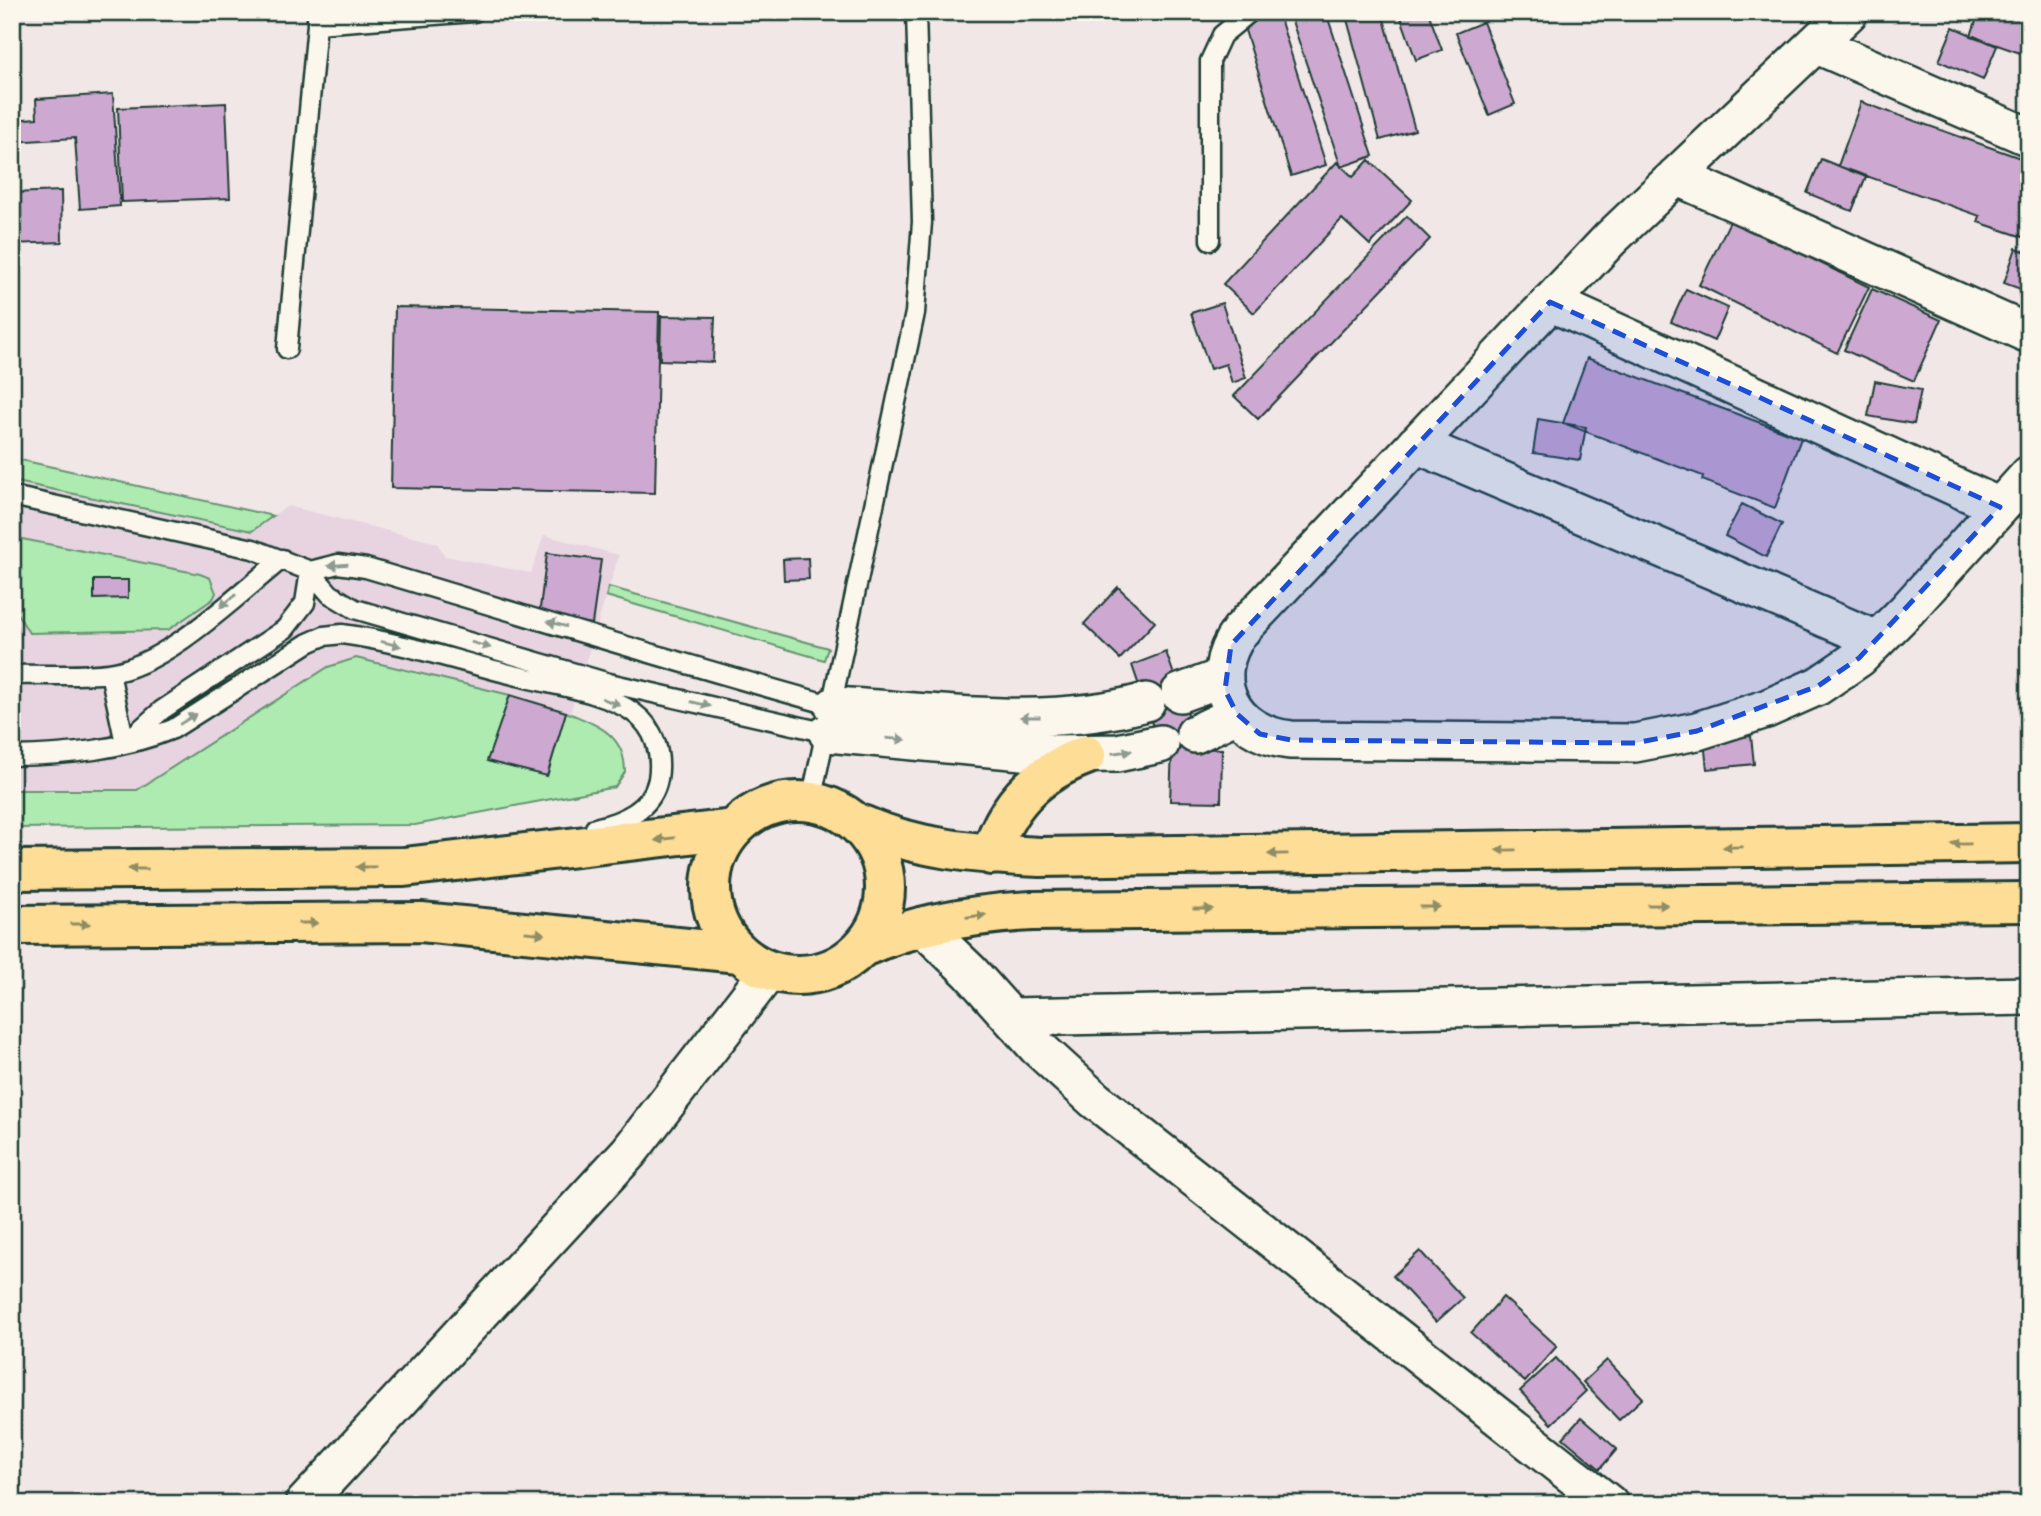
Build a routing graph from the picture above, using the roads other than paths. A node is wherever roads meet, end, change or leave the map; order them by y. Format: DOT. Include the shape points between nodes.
graph roads {
  1 [pos="474,12"];
  2 [pos="916,12"];
  3 [pos="1250,12"];
  4 [pos="1849,12"];
  5 [pos="317,18"];
  6 [pos="1815,44"];
  7 [pos="2029,137"];
  8 [pos="1676,176"];
  9 [pos="1210,240"];
  10 [pos="1550,302"];
  11 [pos="2029,334"];
  12 [pos="287,349"];
  13 [pos="1416,444"];
  14 [pos="2029,475"];
  15 [pos="12,496"];
  16 [pos="2000,507"];
  17 [pos="282,559"];
  18 [pos="310,571"];
  19 [pos="1877,640"];
  20 [pos="110,673"];
  21 [pos="12,675"];
  22 [pos="1224,677"];
  23 [pos="1180,693"];
  24 [pos="1146,702"];
  25 [pos="1237,714"];
  26 [pos="831,719"];
  27 [pos="1195,734"];
  28 [pos="125,743"];
  29 [pos="1160,744"];
  30 [pos="1086,755"];
  31 [pos="12,756"];
  32 [pos="811,801"];
  33 [pos="857,823"];
  34 [pos="733,829"];
  35 [pos="2029,843"];
  36 [pos="991,855"];
  37 [pos="404,867"];
  38 [pos="12,870"];
  39 [pos="2029,902"];
  40 [pos="12,925"];
  41 [pos="922,926"];
  42 [pos="863,947"];
  43 [pos="754,962"];
  44 [pos="2029,996"];
  45 [pos="1011,1017"];
  46 [pos="304,1504"];
  47 [pos="1609,1504"];
  1 -- 5 [label="lane"];
  2 -- 26 [label="lane" via="922,222 915,313"];
  3 -- 9 [label="lane" via="1222,35 1210,61"];
  4 -- 6 [label="street"];
  5 -- 12 [label="lane"];
  6 -- 7 [label="street"];
  6 -- 8 [label="street"];
  8 -- 10 [label="street"];
  8 -- 11 [label="street"];
  10 -- 13 [label="street"];
  10 -- 16 [label="street"];
  13 -- 19 [label="street"];
  13 -- 22 [label="street" via="1240,631 1231,645"];
  14 -- 16 [label="street"];
  15 -- 17 [label="lane" via="223,541"];
  16 -- 19 [label="street"];
  17 -- 18 [label="lane"];
  17 -- 20 [label="lane, one-way" via="165,652"];
  26 -- 18 [label="lane, one-way" via="593,634 366,568 338,564"];
  18 -- 26 [label="lane, one-way" via="330,594 355,609 609,682"];
  18 -- 28 [label="lane" via="305,603 285,629 162,710"];
  19 -- 25 [label="street" via="1818,686 1766,709 1697,731 1634,743 1291,740 1260,734"];
  20 -- 21 [label="lane"];
  20 -- 28 [label="lane"];
  22 -- 23 [label="street"];
  22 -- 25 [label="street"];
  24 -- 26 [label="street, one-way" via="1093,713 1023,718"];
  25 -- 27 [label="street"];
  26 -- 30 [label="street, one-way"];
  26 -- 32 [label="lane"];
  28 -- 31 [label="lane" via="85,753"];
  28 -- 37 [label="lane, one-way" via="173,729 308,643 342,634 604,699 633,712 657,743 657,782 641,807 617,824"];
  30 -- 29 [label="street, one-way"];
  30 -- 36 [label="highway" via="1045,774 1027,789 1001,826"];
  32 -- 33 [label="highway"];
  32 -- 34 [label="highway" via="755,811"];
  33 -- 36 [label="highway" via="893,839"];
  33 -- 42 [label="highway" via="877,850 886,884 881,918"];
  34 -- 37 [label="highway, one-way"];
  34 -- 43 [label="highway" via="715,859 710,893 719,926"];
  35 -- 36 [label="highway, one-way"];
  37 -- 38 [label="highway, one-way"];
  41 -- 39 [label="highway, one-way" via="1032,911"];
  40 -- 43 [label="highway, one-way" via="421,922"];
  41 -- 42 [label="highway"];
  41 -- 45 [label="street"];
  42 -- 43 [label="highway" via="835,967 802,976"];
  43 -- 46 [label="street" via="629,1152"];
  44 -- 45 [label="street"];
  45 -- 47 [label="street" via="1095,1100"];
}
